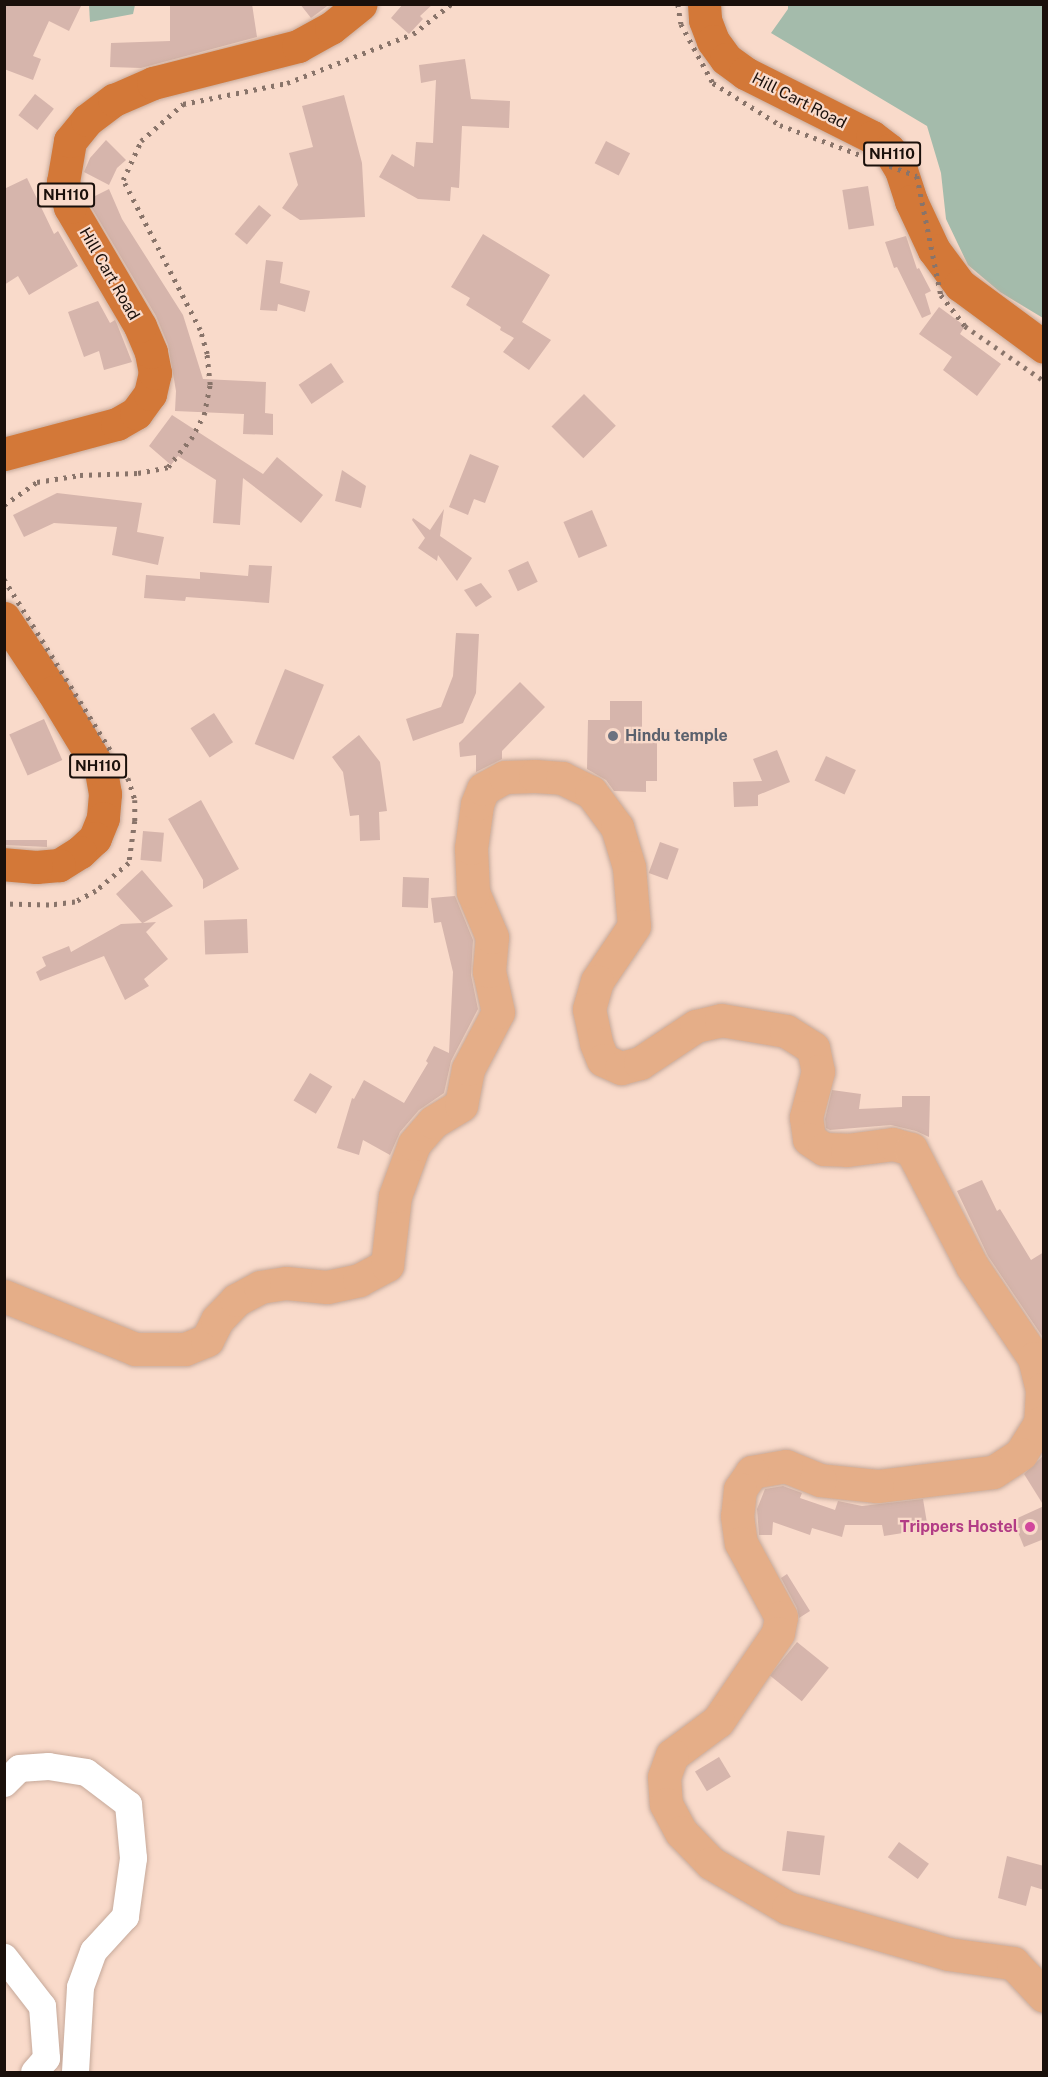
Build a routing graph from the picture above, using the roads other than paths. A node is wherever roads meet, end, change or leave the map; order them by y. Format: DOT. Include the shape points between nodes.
graph roads {
  1 [pos="361,4"];
  2 [pos="704,4"];
  3 [pos="1044,347"];
  4 [pos="4,454"];
  5 [pos="4,618"];
  6 [pos="4,864"];
  7 [pos="4,1296"];
  8 [pos="4,1783"];
  9 [pos="4,1957"];
  10 [pos="1044,1996"];
  11 [pos="34,2073"];
  12 [pos="75,2073"];
  1 -- 4 [label="highway, Hill Cart Road / NH110" via="331,28 298,46 153,82 123,96 87,120 70,141 63,182 70,207 140,326 155,373 150,394 136,413 117,424"];
  2 -- 3 [label="highway, Hill Cart Road / NH110" via="713,41 726,59 745,73 872,137 889,150 902,171 934,250 960,285"];
  5 -- 6 [label="highway, NH110" via="100,771 105,794 103,818 95,838 80,852 59,865"];
  7 -- 10 [label="main road" via="135,1349 184,1349 207,1340 236,1300 260,1287 286,1283 327,1287 359,1280 387,1264 395,1196 414,1144 433,1122 461,1105 468,1069 498,1012 489,971 492,938 473,892 471,848 483,789 505,777 535,776 562,778 591,792 617,827 629,867 634,926 597,981 589,1009 603,1060 621,1068 640,1063 696,1026 721,1020 786,1031 813,1048 818,1071 806,1117 809,1139 824,1149 893,1144 911,1149 972,1266 1034,1358 1042,1389 1040,1423 1021,1454 993,1472 878,1486 820,1480 786,1466 752,1472 740,1489 737,1516 741,1542 781,1617 778,1634 718,1721 672,1755 664,1777 666,1804 681,1832 711,1863 788,1908 948,1954 1013,1963"];
  8 -- 12 [label="street" via="19,1768 48,1766 86,1772 128,1804 133,1858 125,1916 93,1951 80,1988"];
  9 -- 11 [label="street" via="42,2006 46,2058"];
}
